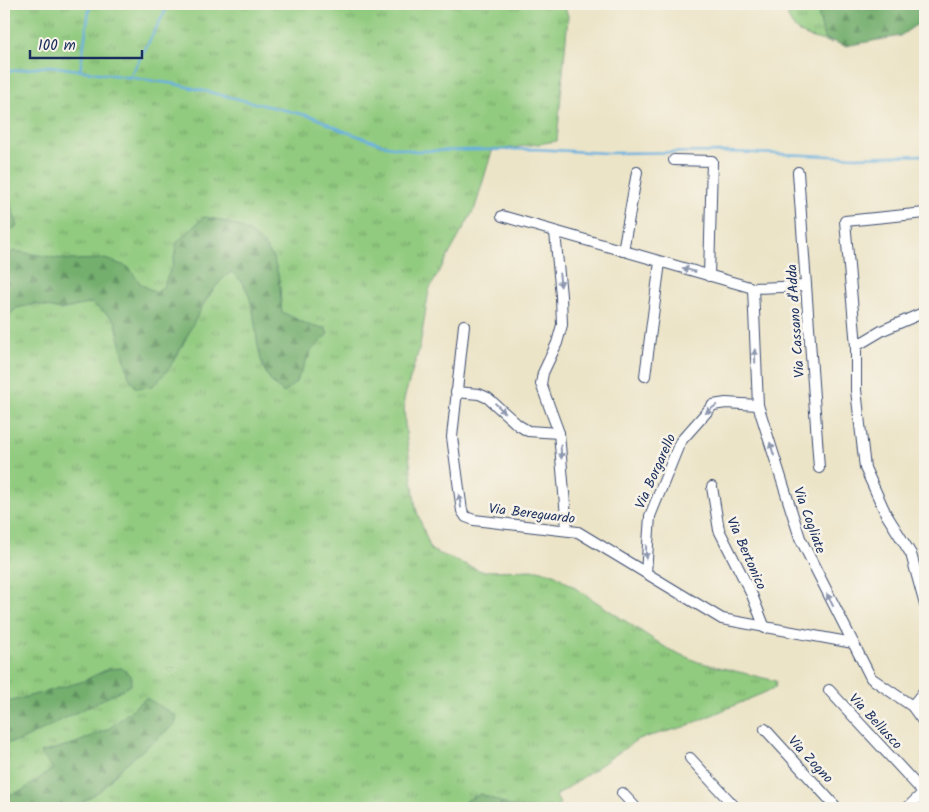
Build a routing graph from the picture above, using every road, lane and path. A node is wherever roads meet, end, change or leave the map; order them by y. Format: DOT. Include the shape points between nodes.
graph roads {
  1 [pos="674,160"];
  2 [pos="637,172"];
  3 [pos="798,172"];
  4 [pos="925,213"];
  5 [pos="502,216"];
  6 [pos="555,232"];
  7 [pos="623,251"];
  8 [pos="660,262"];
  9 [pos="709,276"];
  10 [pos="806,286"];
  11 [pos="752,288"];
  12 [pos="925,312"];
  13 [pos="464,325"];
  14 [pos="856,346"];
  15 [pos="644,376"];
  16 [pos="456,392"];
  17 [pos="758,405"];
  18 [pos="559,433"];
  19 [pos="820,468"];
  20 [pos="712,487"];
  21 [pos="566,529"];
  22 [pos="646,572"];
  23 [pos="925,605"];
  24 [pos="765,628"];
  25 [pos="853,643"];
  26 [pos="829,690"];
  27 [pos="925,690"];
  28 [pos="912,706"];
  29 [pos="925,724"];
  30 [pos="765,729"];
  31 [pos="690,758"];
  32 [pos="924,792"];
  33 [pos="622,793"];
  34 [pos="636,808"];
  35 [pos="736,808"];
  36 [pos="837,808"];
  37 [pos="907,808"];
  1 -- 9 [label="street" via="712,161"];
  2 -- 7 [label="street"];
  3 -- 10 [label="street, Via Cassano d'Adda"];
  4 -- 14 [label="street" via="845,221"];
  5 -- 6 [label="street"];
  6 -- 7 [label="street"];
  6 -- 18 [label="street, one-way" via="562,325 541,384"];
  7 -- 8 [label="street"];
  9 -- 8 [label="street, one-way"];
  8 -- 15 [label="street"];
  9 -- 11 [label="street"];
  10 -- 11 [label="street"];
  10 -- 19 [label="street, Via Cassano d'Adda"];
  17 -- 11 [label="street, Via Cogliate, one-way"];
  12 -- 14 [label="street"];
  13 -- 16 [label="street, Via Bereguardo"];
  14 -- 23 [label="street" via="856,390 867,474 886,514 911,554"];
  16 -- 18 [label="street, one-way" via="488,398 525,430"];
  21 -- 16 [label="street, Via Bereguardo, one-way" via="466,517 462,511 452,448"];
  17 -- 22 [label="street, Via Borgarello, one-way" via="713,405 680,442 650,516"];
  25 -- 17 [label="street, Via Cogliate, one-way" via="800,538"];
  18 -- 21 [label="street, one-way"];
  20 -- 24 [label="street, Via Bertonico" via="719,530"];
  21 -- 22 [label="street, Via Bereguardo" via="587,535"];
  22 -- 24 [label="street, Via Bereguardo" via="719,618"];
  24 -- 25 [label="street, Via Bereguardo"];
  25 -- 28 [label="street, Via Cogliate" via="873,681"];
  26 -- 32 [label="street, Via Bellusco"];
  27 -- 28 [label="street"];
  28 -- 29 [label="street, Via Cogliate"];
  30 -- 36 [label="street, Via Zogno"];
  31 -- 35 [label="street"];
  32 -- 37 [label="street"];
  33 -- 34 [label="street"];
}
